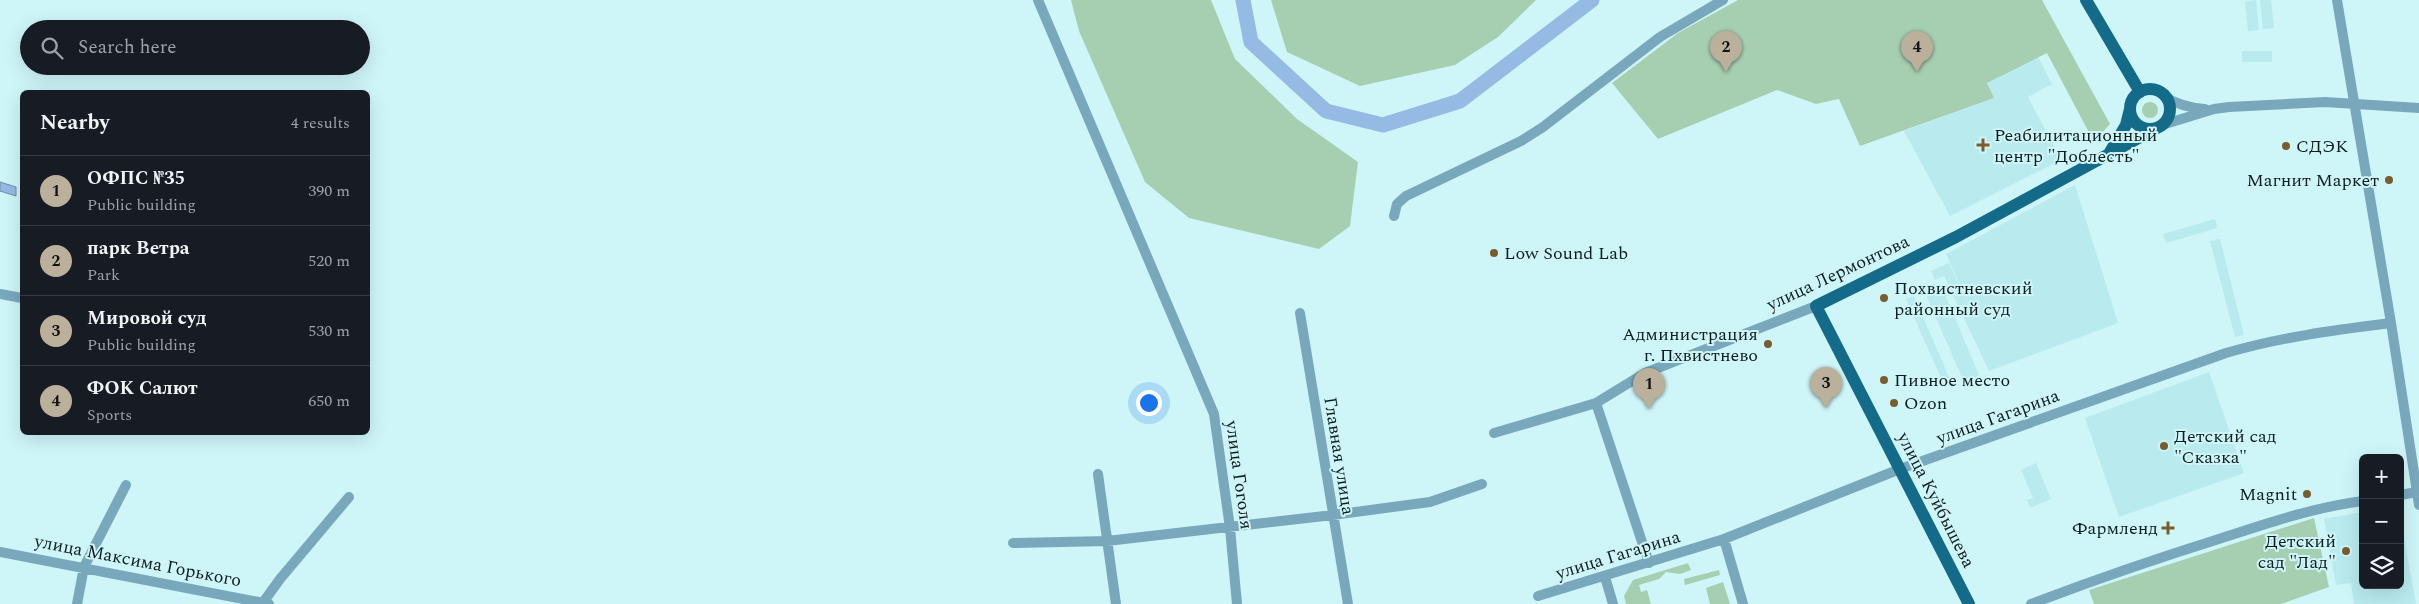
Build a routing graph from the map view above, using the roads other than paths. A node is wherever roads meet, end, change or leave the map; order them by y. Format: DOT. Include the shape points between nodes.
graph roads {
  1 [pos="1038,0"];
  2 [pos="1723,0"];
  3 [pos="2086,0"];
  4 [pos="2337,0"];
  5 [pos="2140,92"];
  6 [pos="2165,97"];
  7 [pos="2354,103"];
  8 [pos="2419,108"];
  9 [pos="2130,109"];
  10 [pos="2214,109"];
  11 [pos="2159,127"];
  12 [pos="2108,154"];
  13 [pos="1394,216"];
  14 [pos="0,294"];
  15 [pos="20,298"];
  16 [pos="1816,306"];
  17 [pos="1300,313"];
  18 [pos="2391,323"];
  19 [pos="1596,403"];
  20 [pos="1494,433"];
  21 [pos="1900,469"];
  22 [pos="1098,474"];
  23 [pos="1482,484"];
  24 [pos="126,485"];
  25 [pos="2417,492"];
  26 [pos="2404,494"];
  27 [pos="348,498"];
  28 [pos="2359,501"];
  29 [pos="2419,504"];
  30 [pos="1333,515"];
  31 [pos="1230,528"];
  32 [pos="1724,539"];
  33 [pos="1108,541"];
  34 [pos="1013,544"];
  35 [pos="0,552"];
  36 [pos="1650,563"];
  37 [pos="84,567"];
  38 [pos="1605,577"];
  39 [pos="1538,596"];
  40 [pos="265,603"];
  41 [pos="77,604"];
  42 [pos="1116,604"];
  43 [pos="1236,604"];
  44 [pos="1348,604"];
  45 [pos="1613,604"];
  46 [pos="1743,604"];
  47 [pos="1969,604"];
  48 [pos="2030,604"];
  1 -- 31 [label="street, улица Гоголя" via="1214,414"];
  2 -- 13 [label="street" via="1660,37 1521,141 1406,196 1397,204"];
  3 -- 5 [label="main road"];
  4 -- 7 [label="street"];
  5 -- 6 [label="main road" via="2153,90"];
  5 -- 9 [label="main road" via="2131,102"];
  6 -- 10 [label="street" via="2192,108"];
  6 -- 11 [label="main road" via="2170,108 2166,120"];
  7 -- 8 [label="street, улица Лермонтова"];
  7 -- 10 [label="street, улица Лермонтова"];
  7 -- 18 [label="street"];
  9 -- 11 [label="main road" via="2138,126"];
  9 -- 12 [label="main road" via="2126,125"];
  10 -- 11 [label="street, улица Лермонтова"];
  11 -- 12 [label="main road, улица Лермонтова"];
  12 -- 16 [label="main road, улица Лермонтова" via="1956,237"];
  14 -- 15 [label="street"];
  16 -- 19 [label="street, улица Лермонтова" via="1645,373"];
  16 -- 21 [label="main road, улица Куйбышева"];
  17 -- 30 [label="street, Главная улица"];
  18 -- 21 [label="street, улица Гагарина" via="2341,329 2234,351"];
  18 -- 25 [label="street"];
  19 -- 20 [label="street, улица Лермонтова"];
  19 -- 36 [label="street"];
  21 -- 32 [label="street, улица Гагарина"];
  21 -- 47 [label="main road, улица Куйбышева"];
  22 -- 33 [label="street"];
  23 -- 30 [label="street" via="1430,502"];
  24 -- 37 [label="street"];
  25 -- 26 [label="street"];
  25 -- 29 [label="street"];
  27 -- 40 [label="street" via="280,579"];
  28 -- 48 [label="street" via="2257,527 2101,577"];
  30 -- 31 [label="street"];
  30 -- 44 [label="street, Главная улица"];
  31 -- 33 [label="street"];
  31 -- 43 [label="street, улица Гоголя"];
  32 -- 36 [label="street, улица Гагарина"];
  32 -- 46 [label="street"];
  33 -- 34 [label="street"];
  33 -- 42 [label="street"];
  35 -- 37 [label="street, улица Максима Горького"];
  36 -- 38 [label="street, улица Гагарина"];
  37 -- 40 [label="street, улица Максима Горького"];
  37 -- 41 [label="street"];
  38 -- 39 [label="street, улица Гагарина"];
  38 -- 45 [label="street"];
}
